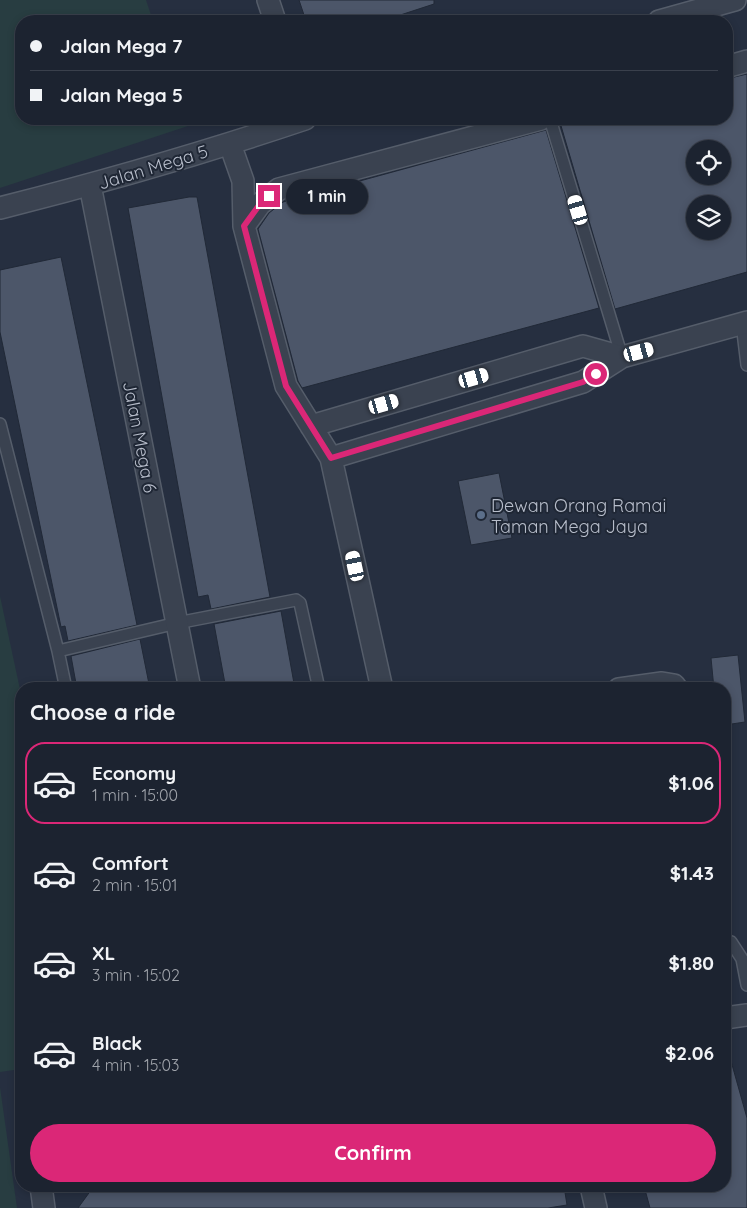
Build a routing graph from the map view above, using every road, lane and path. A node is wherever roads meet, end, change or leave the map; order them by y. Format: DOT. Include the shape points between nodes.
graph roads {
  1 [pos="268,0"];
  2 [pos="735,0"];
  3 [pos="273,15"];
  4 [pos="680,15"];
  5 [pos="747,61"];
  6 [pos="733,65"];
  7 [pos="287,125"];
  8 [pos="519,125"];
  9 [pos="552,125"];
  10 [pos="230,144"];
  11 [pos="243,181"];
  12 [pos="90,186"];
  13 [pos="279,189"];
  14 [pos="0,208"];
  15 [pos="244,226"];
  16 [pos="744,323"];
  17 [pos="622,357"];
  18 [pos="747,365"];
  19 [pos="0,424"];
  20 [pos="311,426"];
  21 [pos="331,458"];
  22 [pos="177,623"];
  23 [pos="58,651"];
  24 [pos="65,682"];
  25 [pos="189,682"];
  26 [pos="318,682"];
  27 [pos="380,682"];
  28 [pos="731,942"];
  29 [pos="747,985"];
  30 [pos="747,1015"];
  31 [pos="731,1017"];
  32 [pos="42,1192"];
  33 [pos="592,1192"];
  34 [pos="44,1208"];
  35 [pos="596,1208"];
  1 -- 3 [label="street"];
  2 -- 4 [label="street"];
  5 -- 6 [label="street"];
  7 -- 10 [label="street, Jalan Mega 5"];
  8 -- 13 [label="street"];
  9 -- 17 [label="lane"];
  10 -- 11 [label="street"];
  10 -- 12 [label="street, Jalan Mega 5"];
  11 -- 13 [label="street" via="260,188"];
  11 -- 15 [label="street"];
  12 -- 14 [label="street, Jalan Mega 5"];
  12 -- 22 [label="street, Jalan Mega 6"];
  13 -- 15 [label="street" via="260,204"];
  15 -- 20 [label="street" via="286,386"];
  16 -- 17 [label="street"];
  16 -- 18 [label="lane"];
  17 -- 20 [label="street" via="582,346"];
  17 -- 21 [label="street" via="583,382"];
  19 -- 23 [label="lane"];
  20 -- 21 [label="street"];
  21 -- 27 [label="street"];
  22 -- 23 [label="lane"];
  22 -- 25 [label="street, Jalan Mega 6"];
  22 -- 26 [label="lane" via="289,600 298,601 305,618"];
  23 -- 24 [label="lane"];
  28 -- 29 [label="lane" via="742,959"];
  30 -- 31 [label="street"];
  32 -- 34 [label="street"];
  33 -- 35 [label="street"];
}
